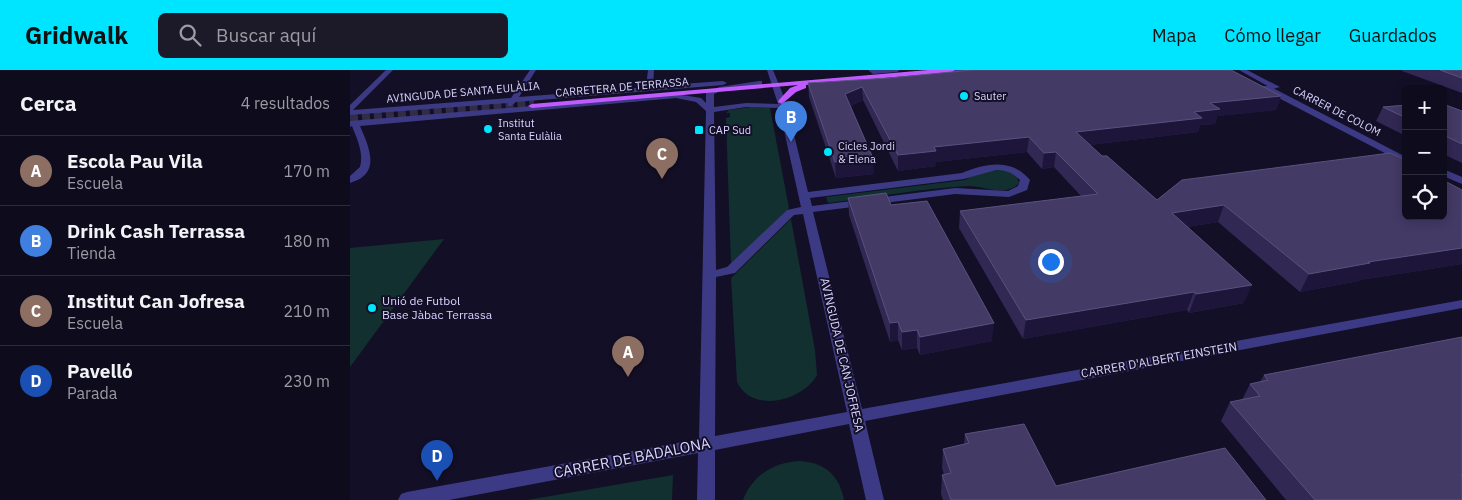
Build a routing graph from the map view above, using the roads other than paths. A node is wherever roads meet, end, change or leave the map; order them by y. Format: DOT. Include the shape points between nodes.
graph roads {
  1 [pos="390,70"];
  2 [pos="533,70"];
  3 [pos="652,70"];
  4 [pos="770,70"];
  5 [pos="913,70"];
  6 [pos="952,70"];
  7 [pos="980,70"];
  8 [pos="1230,70"];
  9 [pos="1242,70"];
  10 [pos="872,71"];
  11 [pos="897,73"];
  12 [pos="758,82"];
  13 [pos="774,82"];
  14 [pos="826,82"];
  15 [pos="649,88"];
  16 [pos="675,94"];
  17 [pos="514,99"];
  18 [pos="711,100"];
  19 [pos="782,104"];
  20 [pos="350,111"];
  21 [pos="507,111"];
  22 [pos="352,124"];
  23 [pos="1402,151"];
  24 [pos="1402,159"];
  25 [pos="1447,174"];
  26 [pos="350,180"];
  27 [pos="1462,181"];
  28 [pos="1447,182"];
  29 [pos="1462,190"];
  30 [pos="803,196"];
  31 [pos="807,210"];
  32 [pos="710,275"];
  33 [pos="1462,304"];
  34 [pos="856,415"];
  35 [pos="707,444"];
  36 [pos="407,500"];
  37 [pos="706,500"];
  38 [pos="875,500"];
  1 -- 20 [label="street"];
  2 -- 17 [label="street"];
  3 -- 15 [label="street"];
  4 -- 13 [label="street, AVINGUDA DE CAN JOFRESA"];
  5 -- 10 [label="main road, CARRETERA DE TERRASSA"];
  6 -- 11 [label="main road, CARRETERA DE TERRASSA"];
  7 -- 11 [label="street"];
  8 -- 24 [label="street, CARRER DE COLOM"];
  9 -- 23 [label="street, CARRER DE COLOM"];
  10 -- 11 [label="street"];
  10 -- 13 [label="main road, CARRETERA DE TERRASSA"];
  11 -- 14 [label="main road, CARRETERA DE TERRASSA"];
  12 -- 13 [label="main road, CARRETERA DE TERRASSA"];
  12 -- 15 [label="street, AVINGUDA DE SANTA EULÀLIA"];
  12 -- 16 [label="main road, CARRETERA DE TERRASSA" via="533,104"];
  12 -- 18 [label="street"];
  13 -- 14 [label="main road, CARRETERA DE TERRASSA"];
  13 -- 18 [label="main road, CARRETERA DE TERRASSA"];
  13 -- 19 [label="street, AVINGUDA DE CAN JOFRESA"];
  14 -- 19 [label="main road" via="793,90"];
  15 -- 17 [label="street, AVINGUDA DE SANTA EULÀLIA"];
  16 -- 18 [label="street"];
  17 -- 20 [label="street, AVINGUDA DE SANTA EULÀLIA"];
  17 -- 21 [label="street"];
  18 -- 19 [label="street" via="742,106"];
  18 -- 21 [label="street, AVINGUDA DE SANTA EULÀLIA" via="676,96"];
  18 -- 32 [label="street"];
  19 -- 30 [label="street, AVINGUDA DE CAN JOFRESA"];
  21 -- 22 [label="street, AVINGUDA DE SANTA EULÀLIA"];
  22 -- 26 [label="street" via="366,156 366,166"];
  25 -- 27 [label="street"];
  28 -- 29 [label="street"];
  30 -- 31 [label="street, AVINGUDA DE CAN JOFRESA"];
  30 -- 31 [label="street" via="964,176 993,166 1014,170 1025,180 1023,188 1009,194 955,191"];
  31 -- 32 [label="street" via="790,212 732,270"];
  31 -- 34 [label="street, AVINGUDA DE CAN JOFRESA"];
  32 -- 35 [label="street"];
  33 -- 34 [label="street, CARRER D'ALBERT EINSTEIN"];
  34 -- 35 [label="street, CARRER DE BADALONA"];
  34 -- 38 [label="street, AVINGUDA DE CAN JOFRESA"];
  35 -- 36 [label="street, CARRER DE BADALONA"];
  35 -- 37 [label="street"];
}
